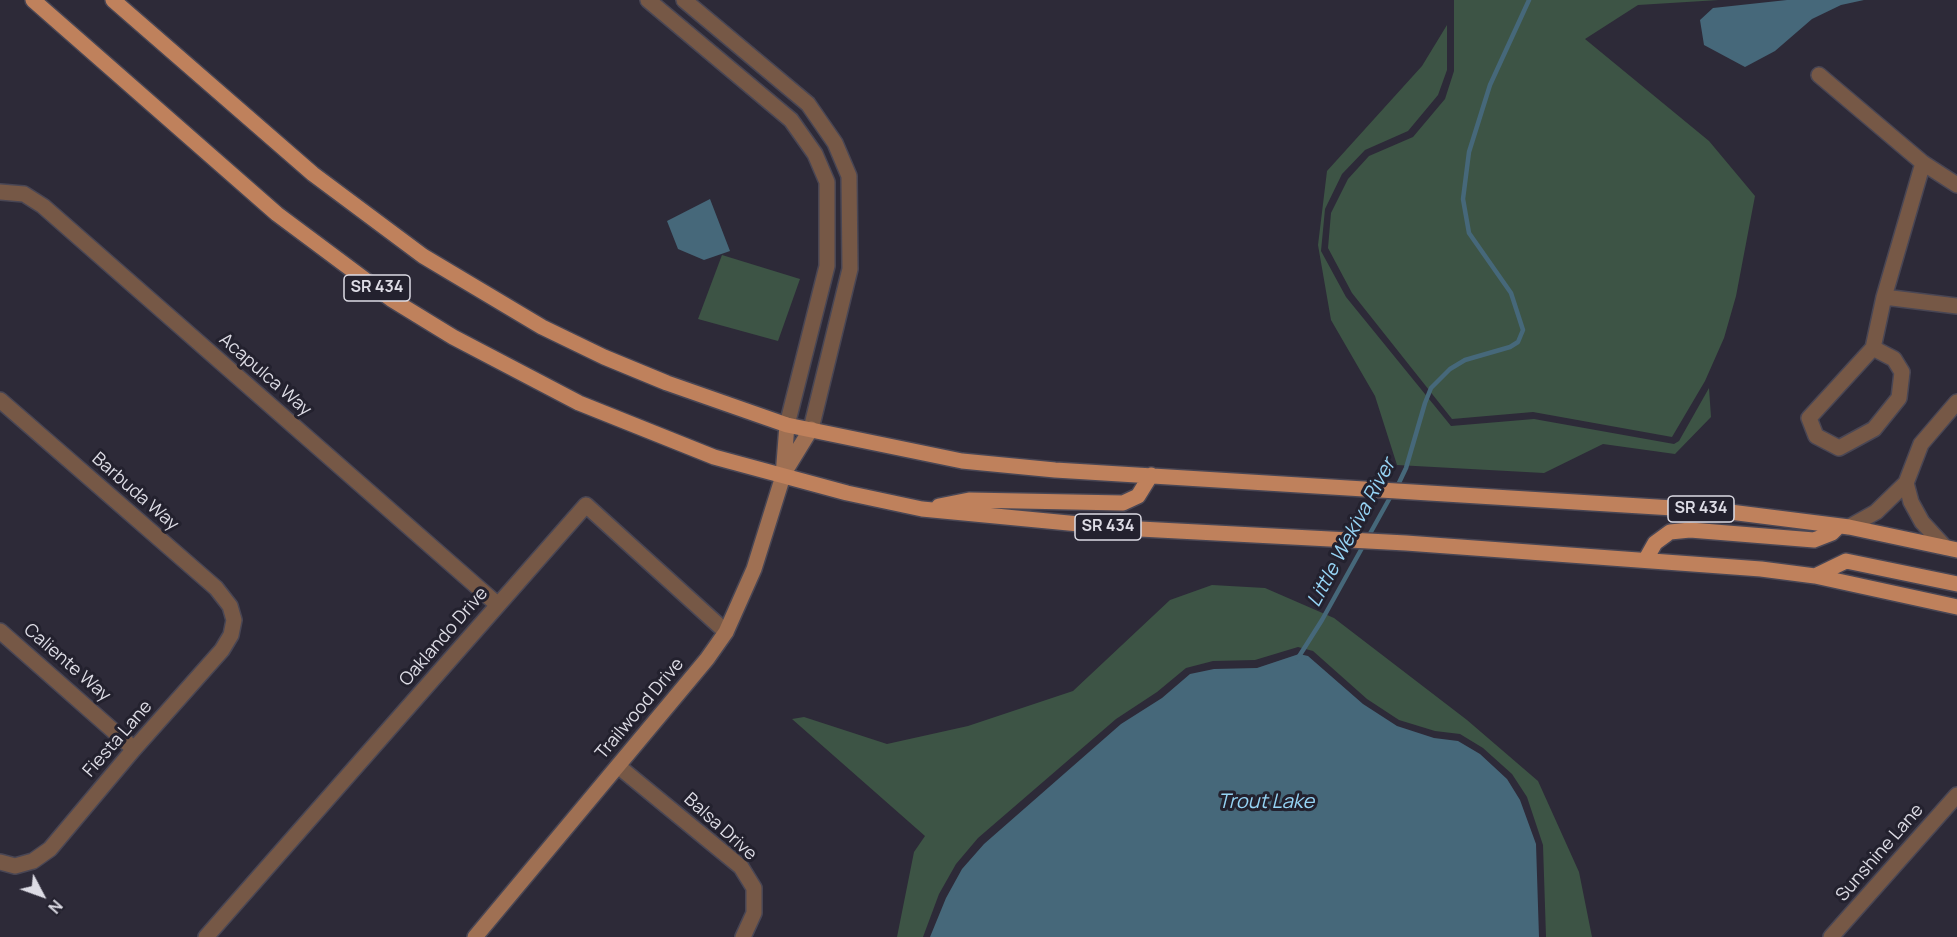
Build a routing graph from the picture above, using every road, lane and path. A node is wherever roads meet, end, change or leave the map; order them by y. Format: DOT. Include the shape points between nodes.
graph roads {
  1 [pos="33,0"];
  2 [pos="113,0"];
  3 [pos="648,0"];
  4 [pos="684,0"];
  5 [pos="1819,75"];
  6 [pos="1923,163"];
  7 [pos="1957,185"];
  8 [pos="0,192"];
  9 [pos="1884,297"];
  10 [pos="1957,306"];
  11 [pos="1873,348"];
  12 [pos="0,400"];
  13 [pos="1957,402"];
  14 [pos="787,425"];
  15 [pos="811,429"];
  16 [pos="783,476"];
  17 [pos="1151,476"];
  18 [pos="1906,483"];
  19 [pos="922,509"];
  20 [pos="1844,526"];
  21 [pos="1951,549"];
  22 [pos="1646,559"];
  23 [pos="1815,576"];
  24 [pos="1957,584"];
  25 [pos="498,605"];
  26 [pos="1957,607"];
  27 [pos="234,620"];
  28 [pos="0,631"];
  29 [pos="726,632"];
  30 [pos="134,749"];
  31 [pos="618,766"];
  32 [pos="1957,795"];
  33 [pos="7,864"];
  34 [pos="206,937"];
  35 [pos="475,937"];
  36 [pos="744,937"];
  37 [pos="1832,937"];
  1 -- 16 [label="main road, SR 434" via="277,214 400,304 504,366 579,403 714,457"];
  2 -- 14 [label="main road, SR 434" via="313,174 423,256 542,327 604,357"];
  3 -- 14 [label="street" via="790,120 815,154 827,182 827,266"];
  4 -- 15 [label="street" via="808,104 835,143 849,176 850,268"];
  5 -- 6 [label="street"];
  6 -- 7 [label="street"];
  6 -- 9 [label="street"];
  8 -- 25 [label="street, Acapulca Way" via="24,194 43,206"];
  9 -- 10 [label="street"];
  9 -- 11 [label="street"];
  11 -- 11 [label="street" via="1809,418 1816,436 1839,448 1874,429 1899,398 1902,372 1894,359"];
  12 -- 27 [label="street, Barbuda Way" via="216,588 230,606"];
  13 -- 18 [label="street" via="1921,444"];
  14 -- 15 [label="main road, SR 434"];
  14 -- 16 [label="street, Trailwood Drive"];
  15 -- 16 [label="street, Trailwood Drive"];
  15 -- 17 [label="main road, SR 434" via="962,461"];
  16 -- 19 [label="main road, SR 434"];
  16 -- 29 [label="street, Trailwood Drive" via="754,569"];
  17 -- 19 [label="main road" via="1138,496 1123,503 969,500"];
  17 -- 20 [label="main road, SR 434" via="1722,511"];
  18 -- 20 [label="street" via="1876,512"];
  18 -- 21 [label="street" via="1922,522"];
  19 -- 22 [label="main road, SR 434" via="1121,528"];
  20 -- 21 [label="main road, SR 434"];
  20 -- 22 [label="main road" via="1814,540 1689,530 1670,532 1654,543"];
  22 -- 23 [label="main road, SR 434"];
  23 -- 24 [label="main road" via="1846,561"];
  23 -- 26 [label="main road, SR 434"];
  25 -- 29 [label="street, Oaklando Drive" via="586,505"];
  25 -- 34 [label="street, Oaklando Drive"];
  27 -- 30 [label="street, Fiesta Lane" via="222,650"];
  28 -- 30 [label="street, Caliente Way"];
  29 -- 31 [label="street, Trailwood Drive"];
  30 -- 33 [label="street, Fiesta Lane" via="50,849 33,861"];
  31 -- 35 [label="street, Trailwood Drive"];
  31 -- 36 [label="street, Balsa Drive" via="741,867 754,888 754,913"];
  32 -- 37 [label="street, Sunshine Lane"];
}
